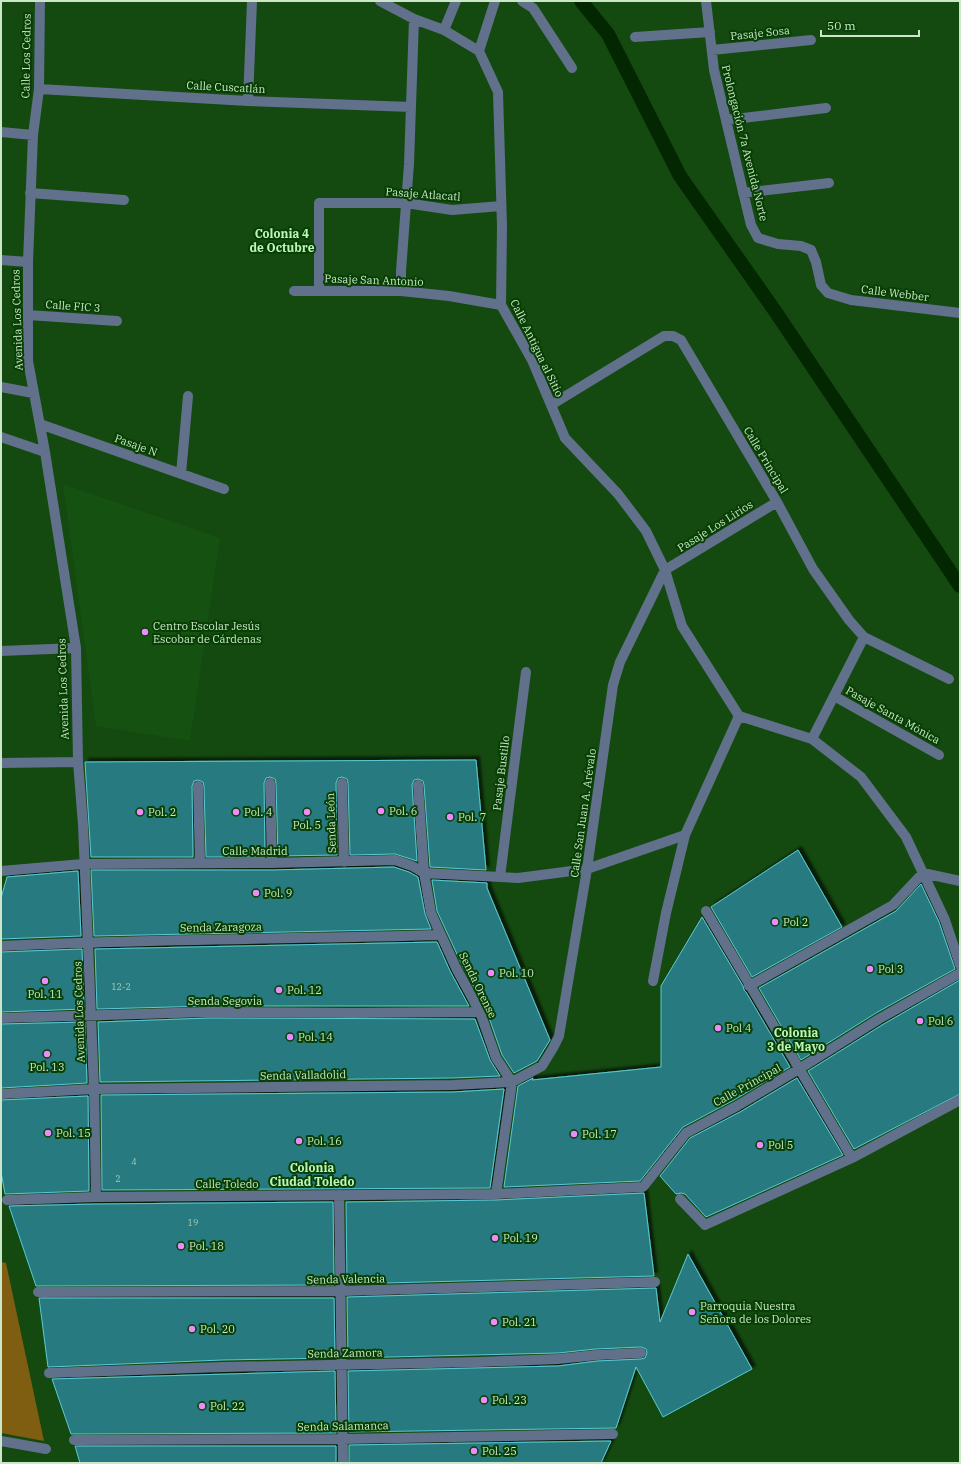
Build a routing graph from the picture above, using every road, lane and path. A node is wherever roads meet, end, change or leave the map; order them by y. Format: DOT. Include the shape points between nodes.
graph roads {
  1 [pos="40,1"];
  2 [pos="252,1"];
  3 [pos="380,1"];
  4 [pos="456,1"];
  5 [pos="495,1"];
  6 [pos="522,1"];
  7 [pos="706,1"];
  8 [pos="414,19"];
  9 [pos="444,30"];
  10 [pos="710,32"];
  11 [pos="635,37"];
  12 [pos="811,40"];
  13 [pos="712,50"];
  14 [pos="480,51"];
  15 [pos="572,68"];
  16 [pos="39,89"];
  17 [pos="248,101"];
  18 [pos="411,107"];
  19 [pos="826,108"];
  20 [pos="726,120"];
  21 [pos="1,132"];
  22 [pos="33,135"];
  23 [pos="829,183"];
  24 [pos="30,193"];
  25 [pos="743,193"];
  26 [pos="124,200"];
  27 [pos="406,203"];
  28 [pos="501,206"];
  29 [pos="1,260"];
  30 [pos="28,262"];
  31 [pos="319,290"];
  32 [pos="294,291"];
  33 [pos="401,291"];
  34 [pos="828,293"];
  35 [pos="501,305"];
  36 [pos="960,313"];
  37 [pos="28,315"];
  38 [pos="117,321"];
  39 [pos="1,387"];
  40 [pos="33,393"];
  41 [pos="188,396"];
  42 [pos="551,406"];
  43 [pos="40,424"];
  44 [pos="1,437"];
  45 [pos="45,452"];
  46 [pos="181,474"];
  47 [pos="224,489"];
  48 [pos="777,502"];
  49 [pos="666,570"];
  50 [pos="864,637"];
  51 [pos="76,648"];
  52 [pos="1,651"];
  53 [pos="526,672"];
  54 [pos="949,679"];
  55 [pos="834,696"];
  56 [pos="739,716"];
  57 [pos="812,739"];
  58 [pos="940,755"];
  59 [pos="78,762"];
  60 [pos="1,763"];
  61 [pos="270,784"];
  62 [pos="342,784"];
  63 [pos="418,785"];
  64 [pos="198,786"];
  65 [pos="685,835"];
  66 [pos="344,862"];
  67 [pos="200,863"];
  68 [pos="272,863"];
  69 [pos="83,864"];
  70 [pos="587,869"];
  71 [pos="1,872"];
  72 [pos="424,873"];
  73 [pos="923,873"];
  74 [pos="500,877"];
  75 [pos="960,881"];
  76 [pos="706,911"];
  77 [pos="441,935"];
  78 [pos="88,942"];
  79 [pos="1,946"];
  80 [pos="960,965"];
  81 [pos="960,973"];
  82 [pos="653,982"];
  83 [pos="749,986"];
  84 [pos="480,1012"];
  85 [pos="90,1016"];
  86 [pos="2,1018"];
  87 [pos="799,1069"];
  88 [pos="512,1082"];
  89 [pos="94,1089"];
  90 [pos="2,1094"];
  91 [pos="960,1100"];
  92 [pos="852,1158"];
  93 [pos="643,1187"];
  94 [pos="496,1194"];
  95 [pos="339,1195"];
  96 [pos="96,1197"];
  97 [pos="680,1199"];
  98 [pos="6,1200"];
  99 [pos="655,1282"];
  100 [pos="341,1291"];
  101 [pos="38,1292"];
  102 [pos="641,1353"];
  103 [pos="342,1365"];
  104 [pos="49,1373"];
  105 [pos="613,1434"];
  106 [pos="342,1439"];
  107 [pos="74,1440"];
  108 [pos="1,1441"];
  109 [pos="46,1449"];
  110 [pos="343,1463"];
  1 -- 16 [label="street, Calle Los Cedros"];
  2 -- 17 [label="street"];
  3 -- 8 [label="street"];
  4 -- 9 [label="street"];
  5 -- 14 [label="street"];
  6 -- 15 [label="street" via="533,8"];
  7 -- 10 [label="street, Prolongación 7a Avenida Norte"];
  8 -- 9 [label="street"];
  8 -- 18 [label="street"];
  9 -- 14 [label="street"];
  10 -- 11 [label="street"];
  10 -- 13 [label="street, Prolongación 7a Avenida Norte"];
  12 -- 13 [label="street, Pasaje Sosa"];
  13 -- 20 [label="street, Prolongación 7a Avenida Norte"];
  14 -- 28 [label="street, Calle Antigua al Sitio" via="498,92"];
  16 -- 17 [label="street, Calle Cuscatlán"];
  16 -- 22 [label="street, Calle Los Cedros"];
  17 -- 18 [label="street, Calle Cuscatlán"];
  18 -- 27 [label="street"];
  19 -- 20 [label="street"];
  20 -- 25 [label="street, Prolongación 7a Avenida Norte"];
  21 -- 22 [label="street"];
  22 -- 24 [label="street, Avenida Los Cedros"];
  23 -- 25 [label="street"];
  24 -- 26 [label="street"];
  24 -- 30 [label="street, Avenida Los Cedros"];
  25 -- 34 [label="street, Prolongación 7a Avenida Norte" via="751,225 758,238 811,250 822,285"];
  27 -- 28 [label="street, Pasaje Atlacatl" via="452,210"];
  27 -- 31 [label="street, Pasaje Atlacatl" via="319,203"];
  27 -- 33 [label="street"];
  28 -- 35 [label="street, Calle Antigua al Sitio"];
  29 -- 30 [label="street"];
  30 -- 37 [label="street, Avenida Los Cedros"];
  31 -- 32 [label="street, Pasaje San Antonio"];
  31 -- 33 [label="street, Pasaje San Antonio"];
  33 -- 35 [label="street, Pasaje San Antonio"];
  34 -- 36 [label="street, Calle Webber" via="851,300"];
  35 -- 42 [label="street, Calle Antigua al Sitio" via="532,360"];
  37 -- 38 [label="street, Calle FIC 3"];
  37 -- 40 [label="street, Avenida Los Cedros" via="28,361"];
  39 -- 40 [label="street"];
  40 -- 43 [label="street, Avenida Los Cedros"];
  41 -- 46 [label="street"];
  42 -- 48 [label="street, Calle Principal" via="664,336 673,336 681,340"];
  42 -- 49 [label="street, Calle Antigua al Sitio" via="565,438 618,494 642,525"];
  43 -- 45 [label="street, Avenida Los Cedros"];
  43 -- 46 [label="street, Pasaje N"];
  44 -- 45 [label="street"];
  45 -- 51 [label="street, Avenida Los Cedros"];
  46 -- 47 [label="street, Pasaje N"];
  48 -- 49 [label="street, Pasaje Los Lirios"];
  48 -- 50 [label="street, Calle Principal" via="813,569"];
  49 -- 56 [label="street, Calle Antigua al Sitio" via="682,626"];
  49 -- 70 [label="street, Calle San Juan A. Arévalo" via="620,662 613,685"];
  50 -- 54 [label="street, Calle Principal"];
  50 -- 55 [label="street"];
  51 -- 52 [label="street"];
  51 -- 59 [label="street, Avenida Los Cedros"];
  53 -- 74 [label="street, Pasaje Bustillo"];
  55 -- 57 [label="street"];
  55 -- 58 [label="street, Pasaje Santa Mónica"];
  56 -- 57 [label="street"];
  56 -- 65 [label="street"];
  57 -- 73 [label="street" via="861,777 906,837"];
  59 -- 60 [label="street"];
  59 -- 69 [label="street, Avenida Los Cedros"];
  61 -- 68 [label="street"];
  62 -- 66 [label="street, Senda León"];
  63 -- 72 [label="street, Senda Orense"];
  64 -- 67 [label="street"];
  65 -- 70 [label="street"];
  65 -- 82 [label="street"];
  66 -- 68 [label="street, Calle Madrid"];
  66 -- 72 [label="street, Calle Madrid" via="395,860"];
  67 -- 68 [label="street, Calle Madrid"];
  67 -- 69 [label="street, Calle Madrid"];
  69 -- 71 [label="street, Calle Madrid"];
  69 -- 78 [label="street, Avenida Los Cedros"];
  70 -- 74 [label="street" via="518,878"];
  70 -- 88 [label="street, Calle San Juan A. Arévalo" via="559,1036 542,1066"];
  72 -- 74 [label="street"];
  72 -- 77 [label="street, Senda Orense" via="431,913"];
  73 -- 75 [label="street"];
  73 -- 80 [label="street" via="945,920"];
  73 -- 83 [label="street" via="893,906"];
  76 -- 83 [label="street"];
  77 -- 78 [label="street, Senda Zaragoza"];
  77 -- 84 [label="street, Senda Orense"];
  78 -- 79 [label="street, Senda Zaragoza"];
  78 -- 85 [label="street, Avenida Los Cedros"];
  81 -- 87 [label="street, Calle Principal"];
  83 -- 87 [label="street"];
  84 -- 85 [label="street, Senda Segovia" via="209,1012"];
  84 -- 88 [label="street, Senda Orense" via="496,1058"];
  85 -- 86 [label="street, Senda Segovia"];
  85 -- 89 [label="street, Avenida Los Cedros"];
  87 -- 92 [label="street"];
  87 -- 93 [label="street, Calle Principal" via="686,1133"];
  88 -- 89 [label="street, Senda Valladolid" via="453,1085"];
  88 -- 94 [label="street"];
  89 -- 90 [label="street, Senda Valladolid"];
  89 -- 96 [label="street, Avenida Los Cedros"];
  91 -- 92 [label="street"];
  92 -- 97 [label="street" via="705,1225"];
  93 -- 94 [label="street, Calle Toledo"];
  94 -- 95 [label="street, Calle Toledo"];
  95 -- 96 [label="street, Calle Toledo"];
  95 -- 100 [label="street"];
  96 -- 98 [label="street, Calle Toledo"];
  99 -- 100 [label="street, Senda Valencia"];
  100 -- 101 [label="street, Senda Valencia"];
  100 -- 103 [label="street"];
  102 -- 103 [label="street, Senda Zamora" via="495,1362"];
  103 -- 104 [label="street, Senda Zamora"];
  103 -- 106 [label="street"];
  105 -- 106 [label="street, Senda Salamanca"];
  106 -- 107 [label="street, Senda Salamanca"];
  106 -- 110 [label="street"];
  108 -- 109 [label="street"];
}
